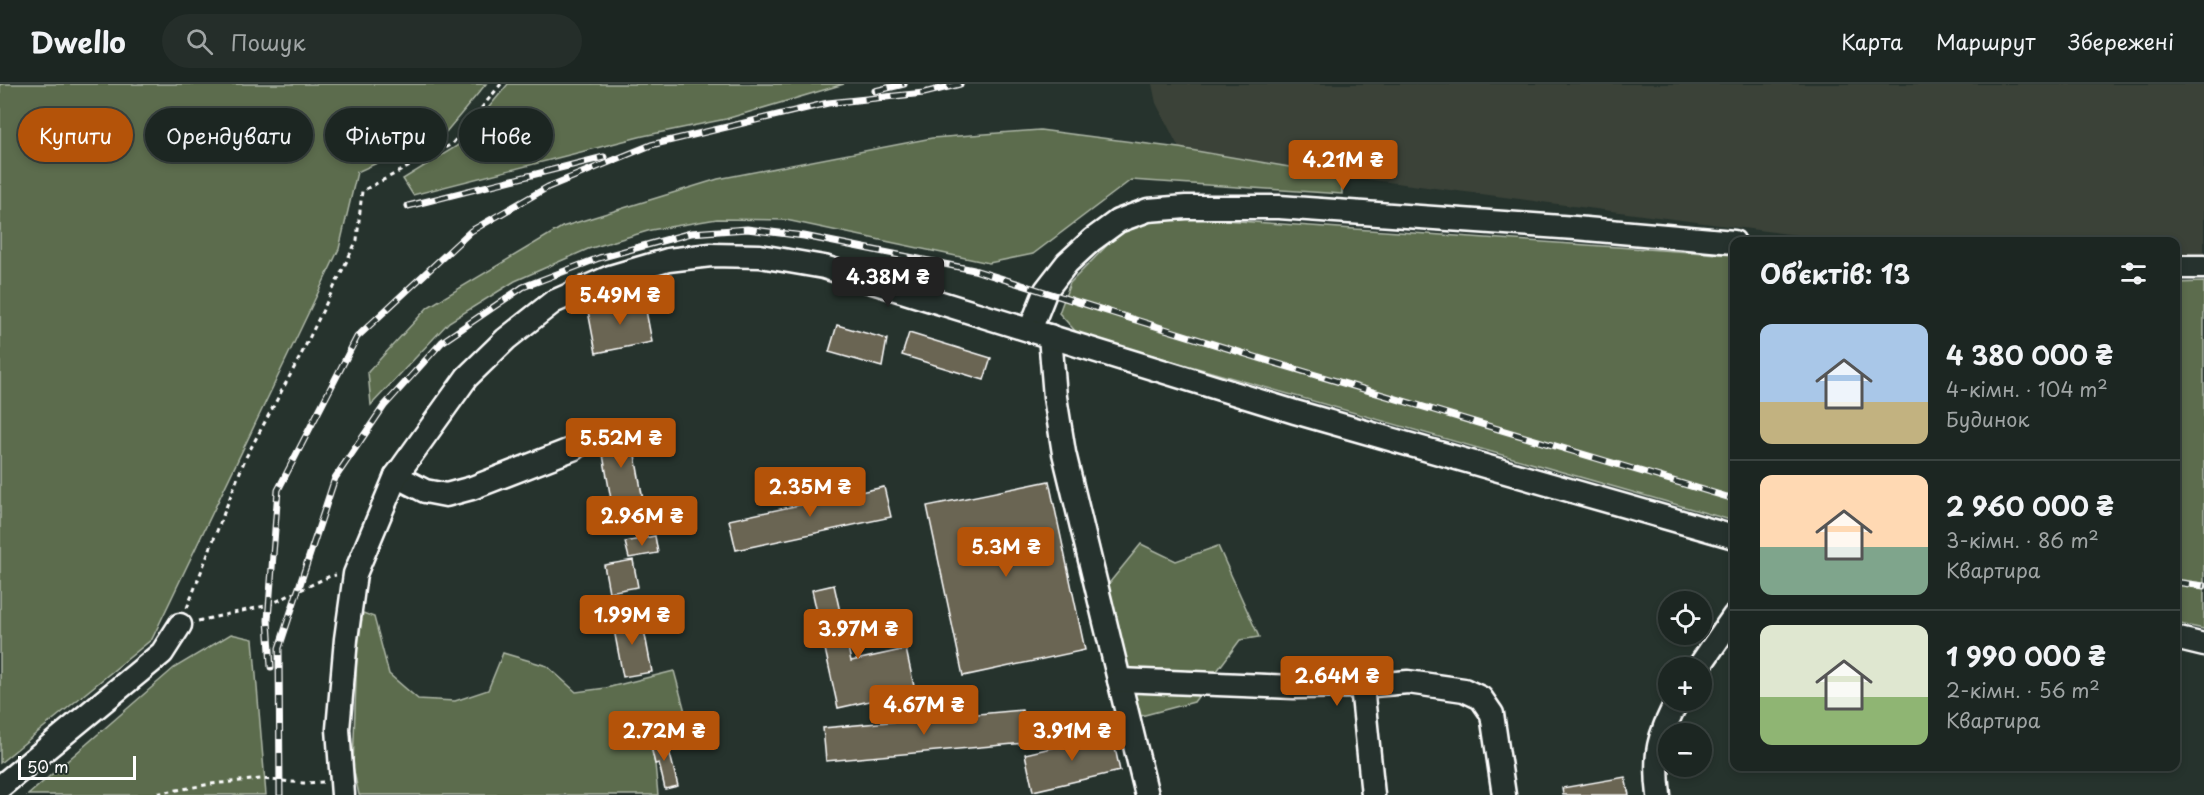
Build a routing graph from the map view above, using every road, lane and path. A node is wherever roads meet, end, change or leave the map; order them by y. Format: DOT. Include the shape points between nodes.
graph roads {
  1 [pos="501,84"];
  2 [pos="1730,242"];
  3 [pos="2180,267"];
  4 [pos="2204,267"];
  5 [pos="1040,333"];
  6 [pos="575,448"];
  7 [pos="396,476"];
  8 [pos="1730,536"];
  9 [pos="355,574"];
  10 [pos="1730,622"];
  11 [pos="180,625"];
  12 [pos="2180,639"];
  13 [pos="2204,645"];
  14 [pos="1706,657"];
  15 [pos="1119,680"];
  16 [pos="1362,686"];
  17 [pos="1673,711"];
  18 [pos="0,787"];
  19 [pos="342,788"];
  20 [pos="149,795"];
  21 [pos="1147,795"];
  22 [pos="1373,795"];
  23 [pos="1504,795"];
  24 [pos="1659,795"];
  1 -- 11 [label="path" via="452,144 362,191 357,240 245,459"];
  2 -- 5 [label="street" via="1280,207 1148,210 1118,221 1067,263 1046,290"];
  3 -- 4 [label="street"];
  5 -- 7 [label="street" via="824,267 760,256 711,255 668,260 610,277 553,302 506,339 467,377"];
  5 -- 8 [label="street" via="1295,412"];
  5 -- 15 [label="street" via="1064,453"];
  6 -- 7 [label="street" via="446,495 425,491"];
  7 -- 9 [label="street"];
  9 -- 11 [label="path" via="330,576 269,605"];
  9 -- 19 [label="street" via="338,729"];
  10 -- 14 [label="street"];
  11 -- 18 [label="street" via="162,653"];
  12 -- 13 [label="street"];
  15 -- 16 [label="street"];
  15 -- 21 [label="street"];
  16 -- 22 [label="street"];
  16 -- 23 [label="street" via="1408,682 1464,690 1481,698 1492,714"];
  17 -- 24 [label="street" via="1658,741"];
  19 -- 20 [label="path" via="261,779"];
}
